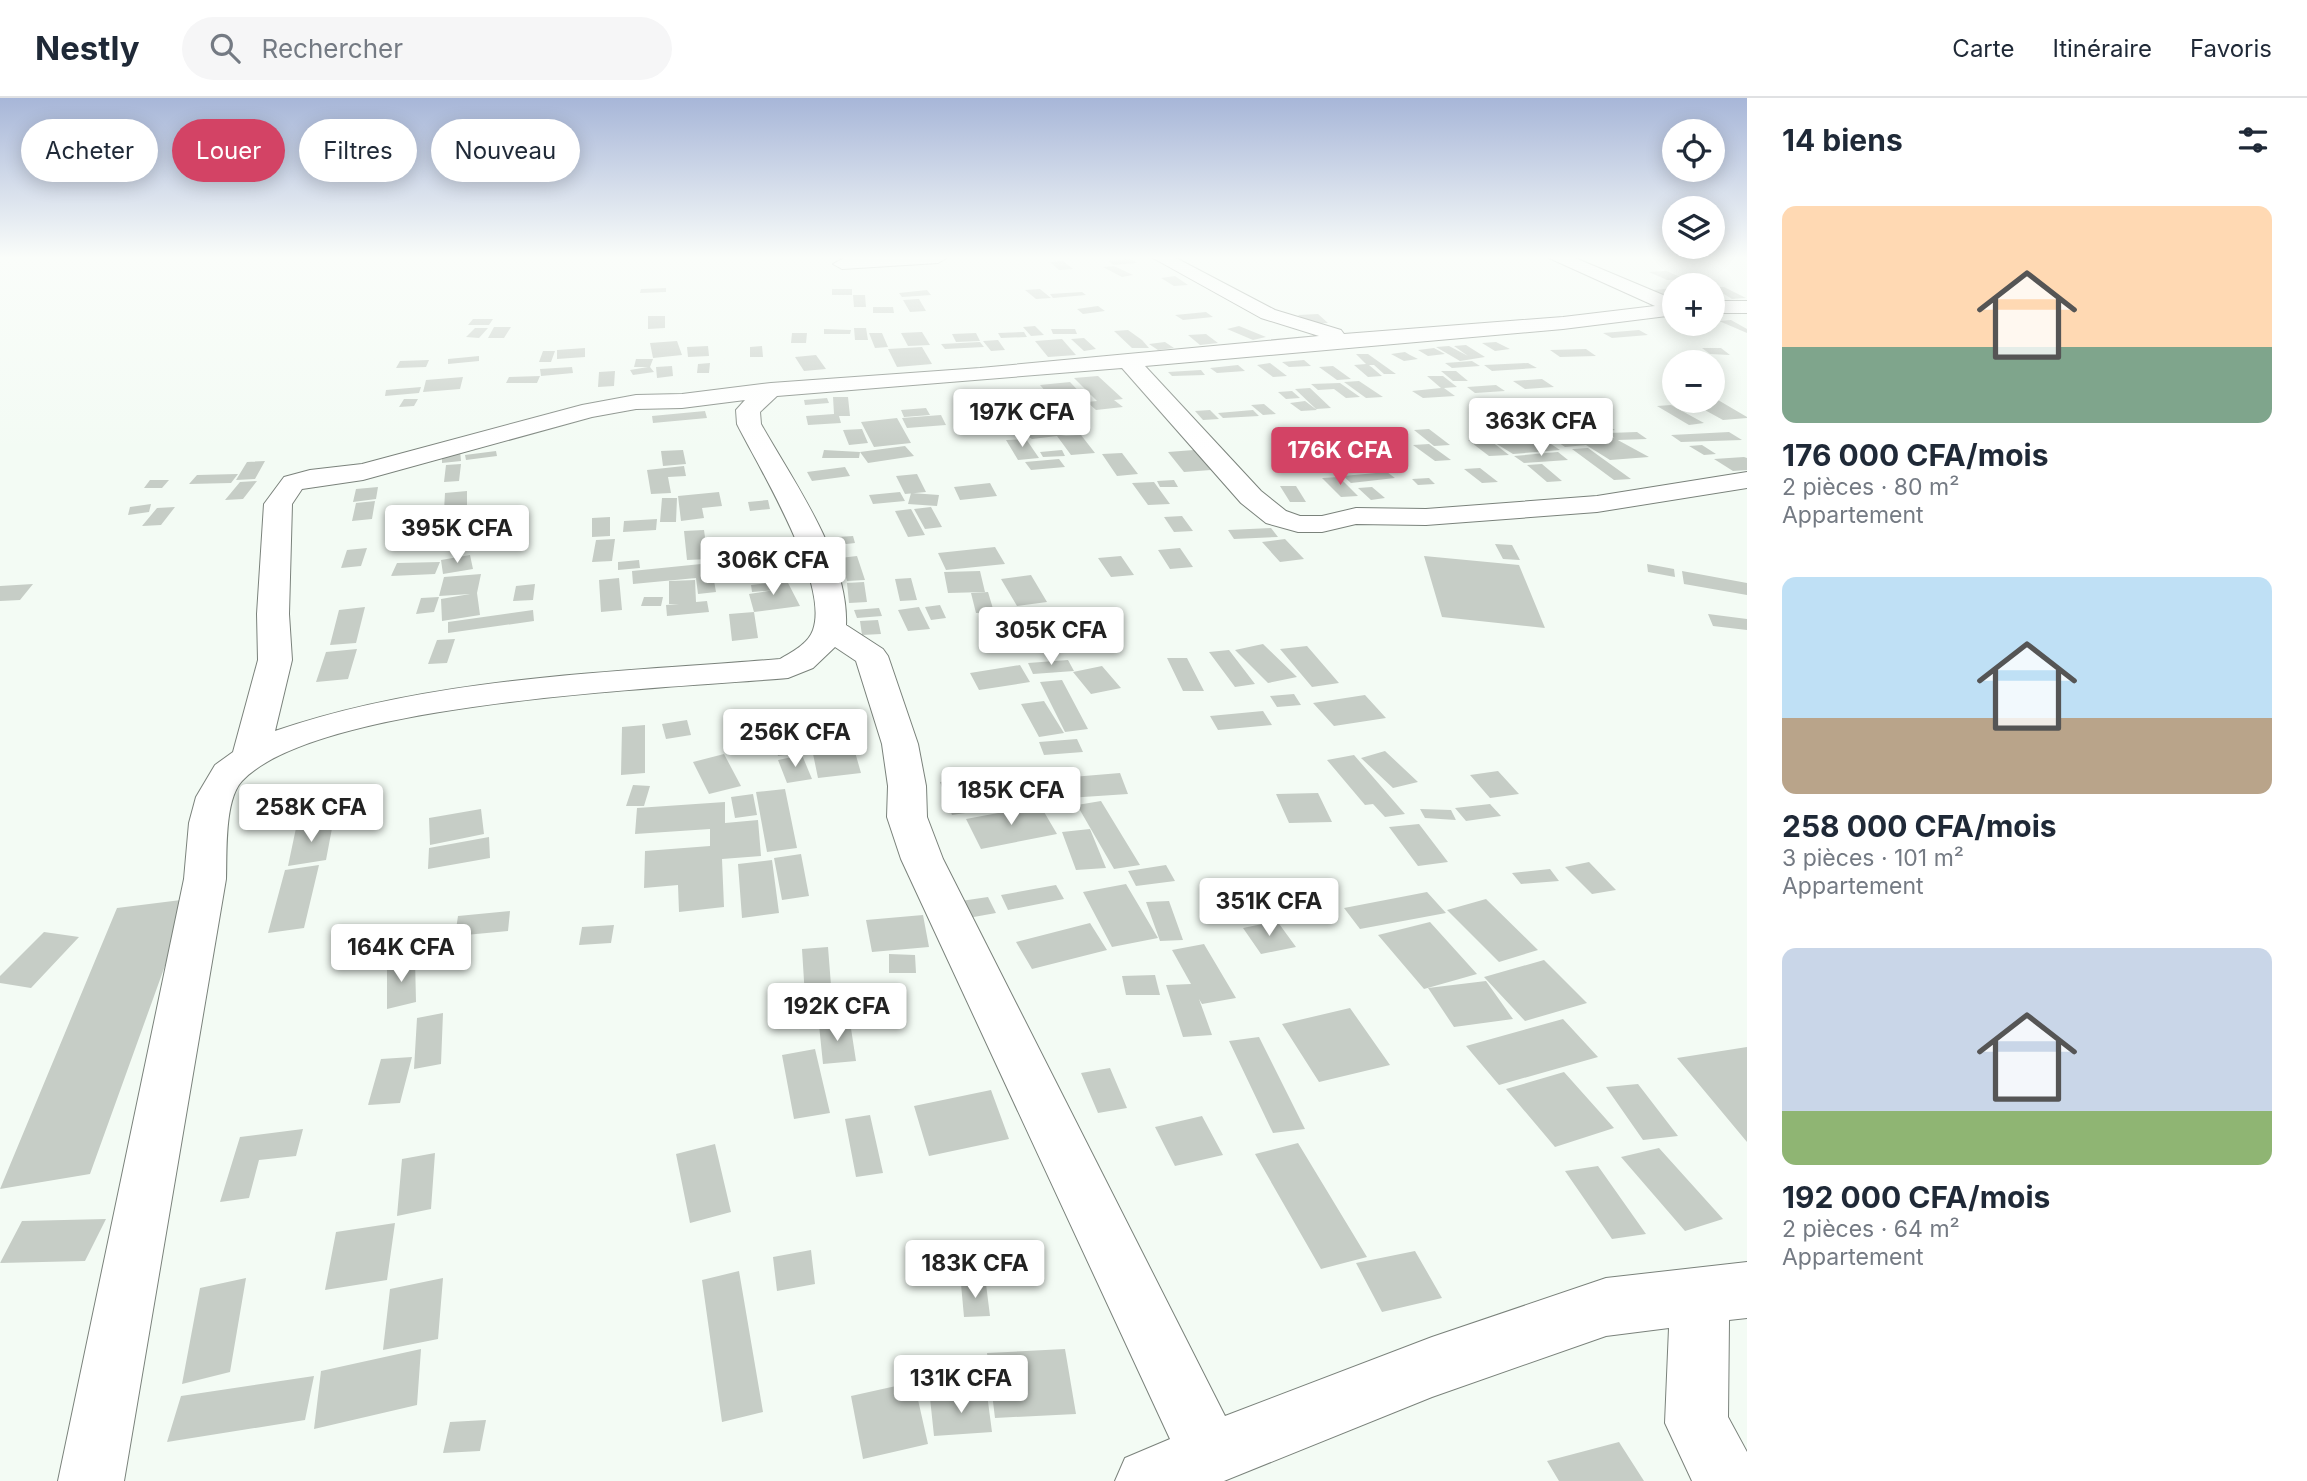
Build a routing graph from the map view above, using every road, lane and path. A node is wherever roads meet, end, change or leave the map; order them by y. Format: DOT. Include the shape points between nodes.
graph roads {
  1 [pos="1297,323"];
  2 [pos="1566,323"];
  3 [pos="1353,339"];
  4 [pos="1129,362"];
  5 [pos="771,390"];
  6 [pos="1747,480"];
  7 [pos="830,629"];
  8 [pos="251,754"];
  9 [pos="1723,1293"];
  10 [pos="1210,1454"];
  11 [pos="92,1481"];
  12 [pos="1148,1481"];
  13 [pos="1727,1481"];
  1 -- 3 [label="street"];
  2 -- 3 [label="street"];
  3 -- 4 [label="street"];
  4 -- 5 [label="street"];
  4 -- 6 [label="street" via="1251,497 1276,517 1298,524 1356,516 1426,517 1597,504"];
  5 -- 7 [label="street" via="748,410 749,424 814,546 833,611"];
  5 -- 8 [label="street" via="611,406 363,472 293,483 278,504 275,660"];
  7 -- 8 [label="street" via="819,647 788,668 595,683 413,707 325,726"];
  7 -- 10 [label="street" via="871,656 900,744 907,817 927,870"];
  8 -- 11 [label="street" via="230,771 213,796 205,879"];
  9 -- 10 [label="street" via="1606,1307 1432,1367"];
  9 -- 13 [label="street" via="1696,1423"];
  10 -- 12 [label="street"];
}
